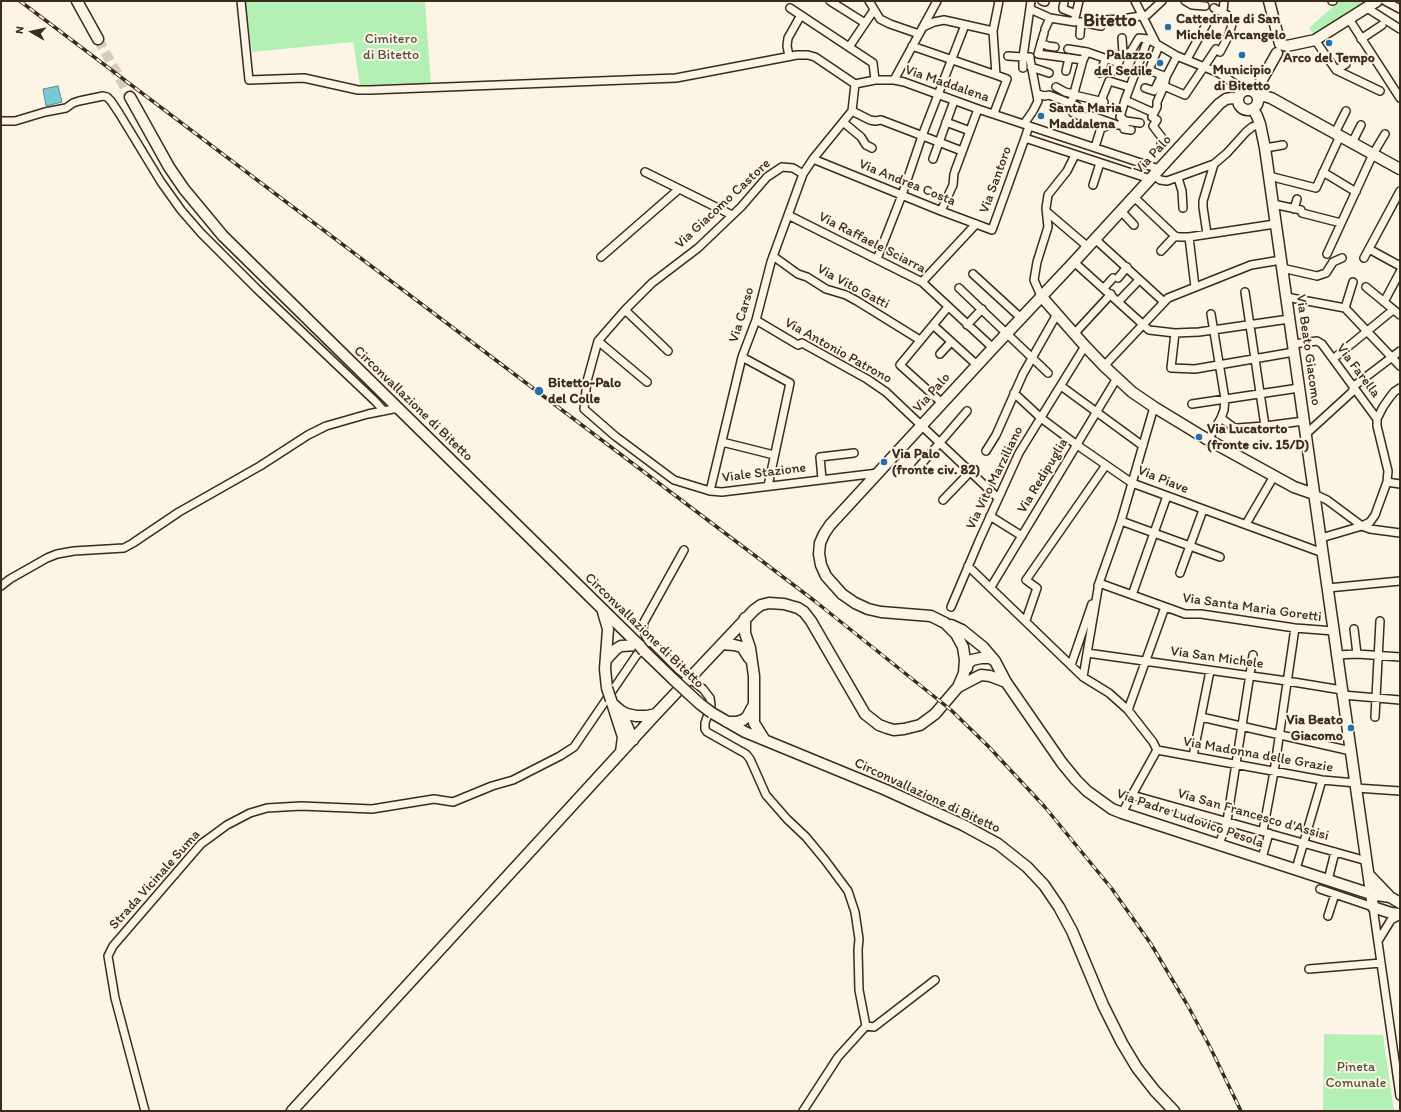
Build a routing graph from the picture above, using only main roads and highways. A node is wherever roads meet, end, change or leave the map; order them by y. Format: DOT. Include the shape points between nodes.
graph roads {
  1 [pos="77,1"];
  2 [pos="1269,1"];
  3 [pos="1377,1"];
  4 [pos="98,39"];
  5 [pos="1282,48"];
  6 [pos="1240,95"];
  7 [pos="1257,95"];
  8 [pos="130,97"];
  9 [pos="1252,110"];
  10 [pos="1400,169"];
  11 [pos="1041,296"];
  12 [pos="1314,494"];
  13 [pos="603,610"];
  14 [pos="745,618"];
  15 [pos="945,623"];
  16 [pos="736,629"];
  17 [pos="746,633"];
  18 [pos="722,644"];
  19 [pos="742,647"];
  20 [pos="641,648"];
  21 [pos="606,660"];
  22 [pos="995,661"];
  23 [pos="752,663"];
  24 [pos="965,667"];
  25 [pos="981,675"];
  26 [pos="1006,682"];
  27 [pos="958,687"];
  28 [pos="753,704"];
  29 [pos="615,705"];
  30 [pos="656,714"];
  31 [pos="726,722"];
  32 [pos="628,739"];
  33 [pos="765,740"];
  34 [pos="1368,875"];
  35 [pos="1371,894"];
  36 [pos="1390,897"];
  37 [pos="1400,903"];
  38 [pos="1400,915"];
  39 [pos="292,1111"];
  40 [pos="1174,1111"];
  1 -- 4 [label="main road"];
  2 -- 5 [label="main road"];
  3 -- 5 [label="main road" via="1305,47"];
  5 -- 7 [label="main road"];
  6 -- 7 [label="main road" via="1251,90"];
  6 -- 9 [label="main road" via="1238,105 1242,109"];
  6 -- 11 [label="main road, Via Palo" via="1219,104"];
  7 -- 9 [label="main road" via="1258,104"];
  7 -- 10 [label="main road" via="1271,98"];
  8 -- 13 [label="main road, Circonvallazione di Bitetto" via="169,167 213,226"];
  9 -- 12 [label="main road, Via Beato Giacomo" via="1258,116 1265,148"];
  11 -- 12 [label="main road" via="1085,346 1132,392 1208,440 1294,487"];
  11 -- 15 [label="main road, Via Palo" via="830,525 820,543 819,554 826,576 842,594 855,603 881,612 931,616"];
  12 -- 34 [label="main road, Via Beato Giacomo"];
  13 -- 20 [label="main road, Circonvallazione di Bitetto"];
  13 -- 21 [label="main road" via="608,629"];
  14 -- 16 [label="main road"];
  14 -- 17 [label="main road"];
  14 -- 27 [label="main road" via="761,605 768,603 791,606 804,612 865,714 887,728 894,730 920,725 935,714"];
  15 -- 22 [label="main road, Via Padre Ludovico Pesola" via="973,638"];
  15 -- 24 [label="main road, Via Palo" via="960,640"];
  16 -- 17 [label="main road"];
  16 -- 18 [label="main road"];
  16 -- 19 [label="main road"];
  17 -- 23 [label="main road"];
  18 -- 19 [label="main road"];
  18 -- 30 [label="main road"];
  19 -- 23 [label="main road"];
  20 -- 21 [label="main road" via="620,646"];
  20 -- 31 [label="main road, Circonvallazione di Bitetto, bridge" via="696,700"];
  21 -- 29 [label="main road, bridge" via="607,688"];
  22 -- 24 [label="main road" via="981,658 972,660"];
  22 -- 26 [label="main road, Via Padre Ludovico Pesola"];
  23 -- 28 [label="main road"];
  24 -- 25 [label="main road"];
  24 -- 27 [label="main road, Via Palo"];
  25 -- 26 [label="main road"];
  25 -- 27 [label="main road"];
  26 -- 35 [label="main road, Via Padre Ludovico Pesola" via="1062,763 1076,780 1104,804 1122,813"];
  28 -- 31 [label="main road" via="748,717 737,722"];
  28 -- 33 [label="main road" via="754,723"];
  29 -- 30 [label="main road" via="636,716"];
  29 -- 32 [label="main road"];
  30 -- 32 [label="main road"];
  31 -- 33 [label="main road, Circonvallazione di Bitetto"];
  32 -- 39 [label="main road" via="621,752"];
  33 -- 40 [label="main road, Circonvallazione di Bitetto" via="963,825 998,844 1027,867 1044,885 1072,931 1103,1005 1130,1056 1154,1092"];
  34 -- 35 [label="main road, Via Beato Giacomo"];
  34 -- 36 [label="main road"];
  35 -- 36 [label="main road, Via Padre Ludovico Pesola"];
  35 -- 38 [label="main road, Via Beato Giacomo" via="1373,907"];
  36 -- 37 [label="main road"];
}
